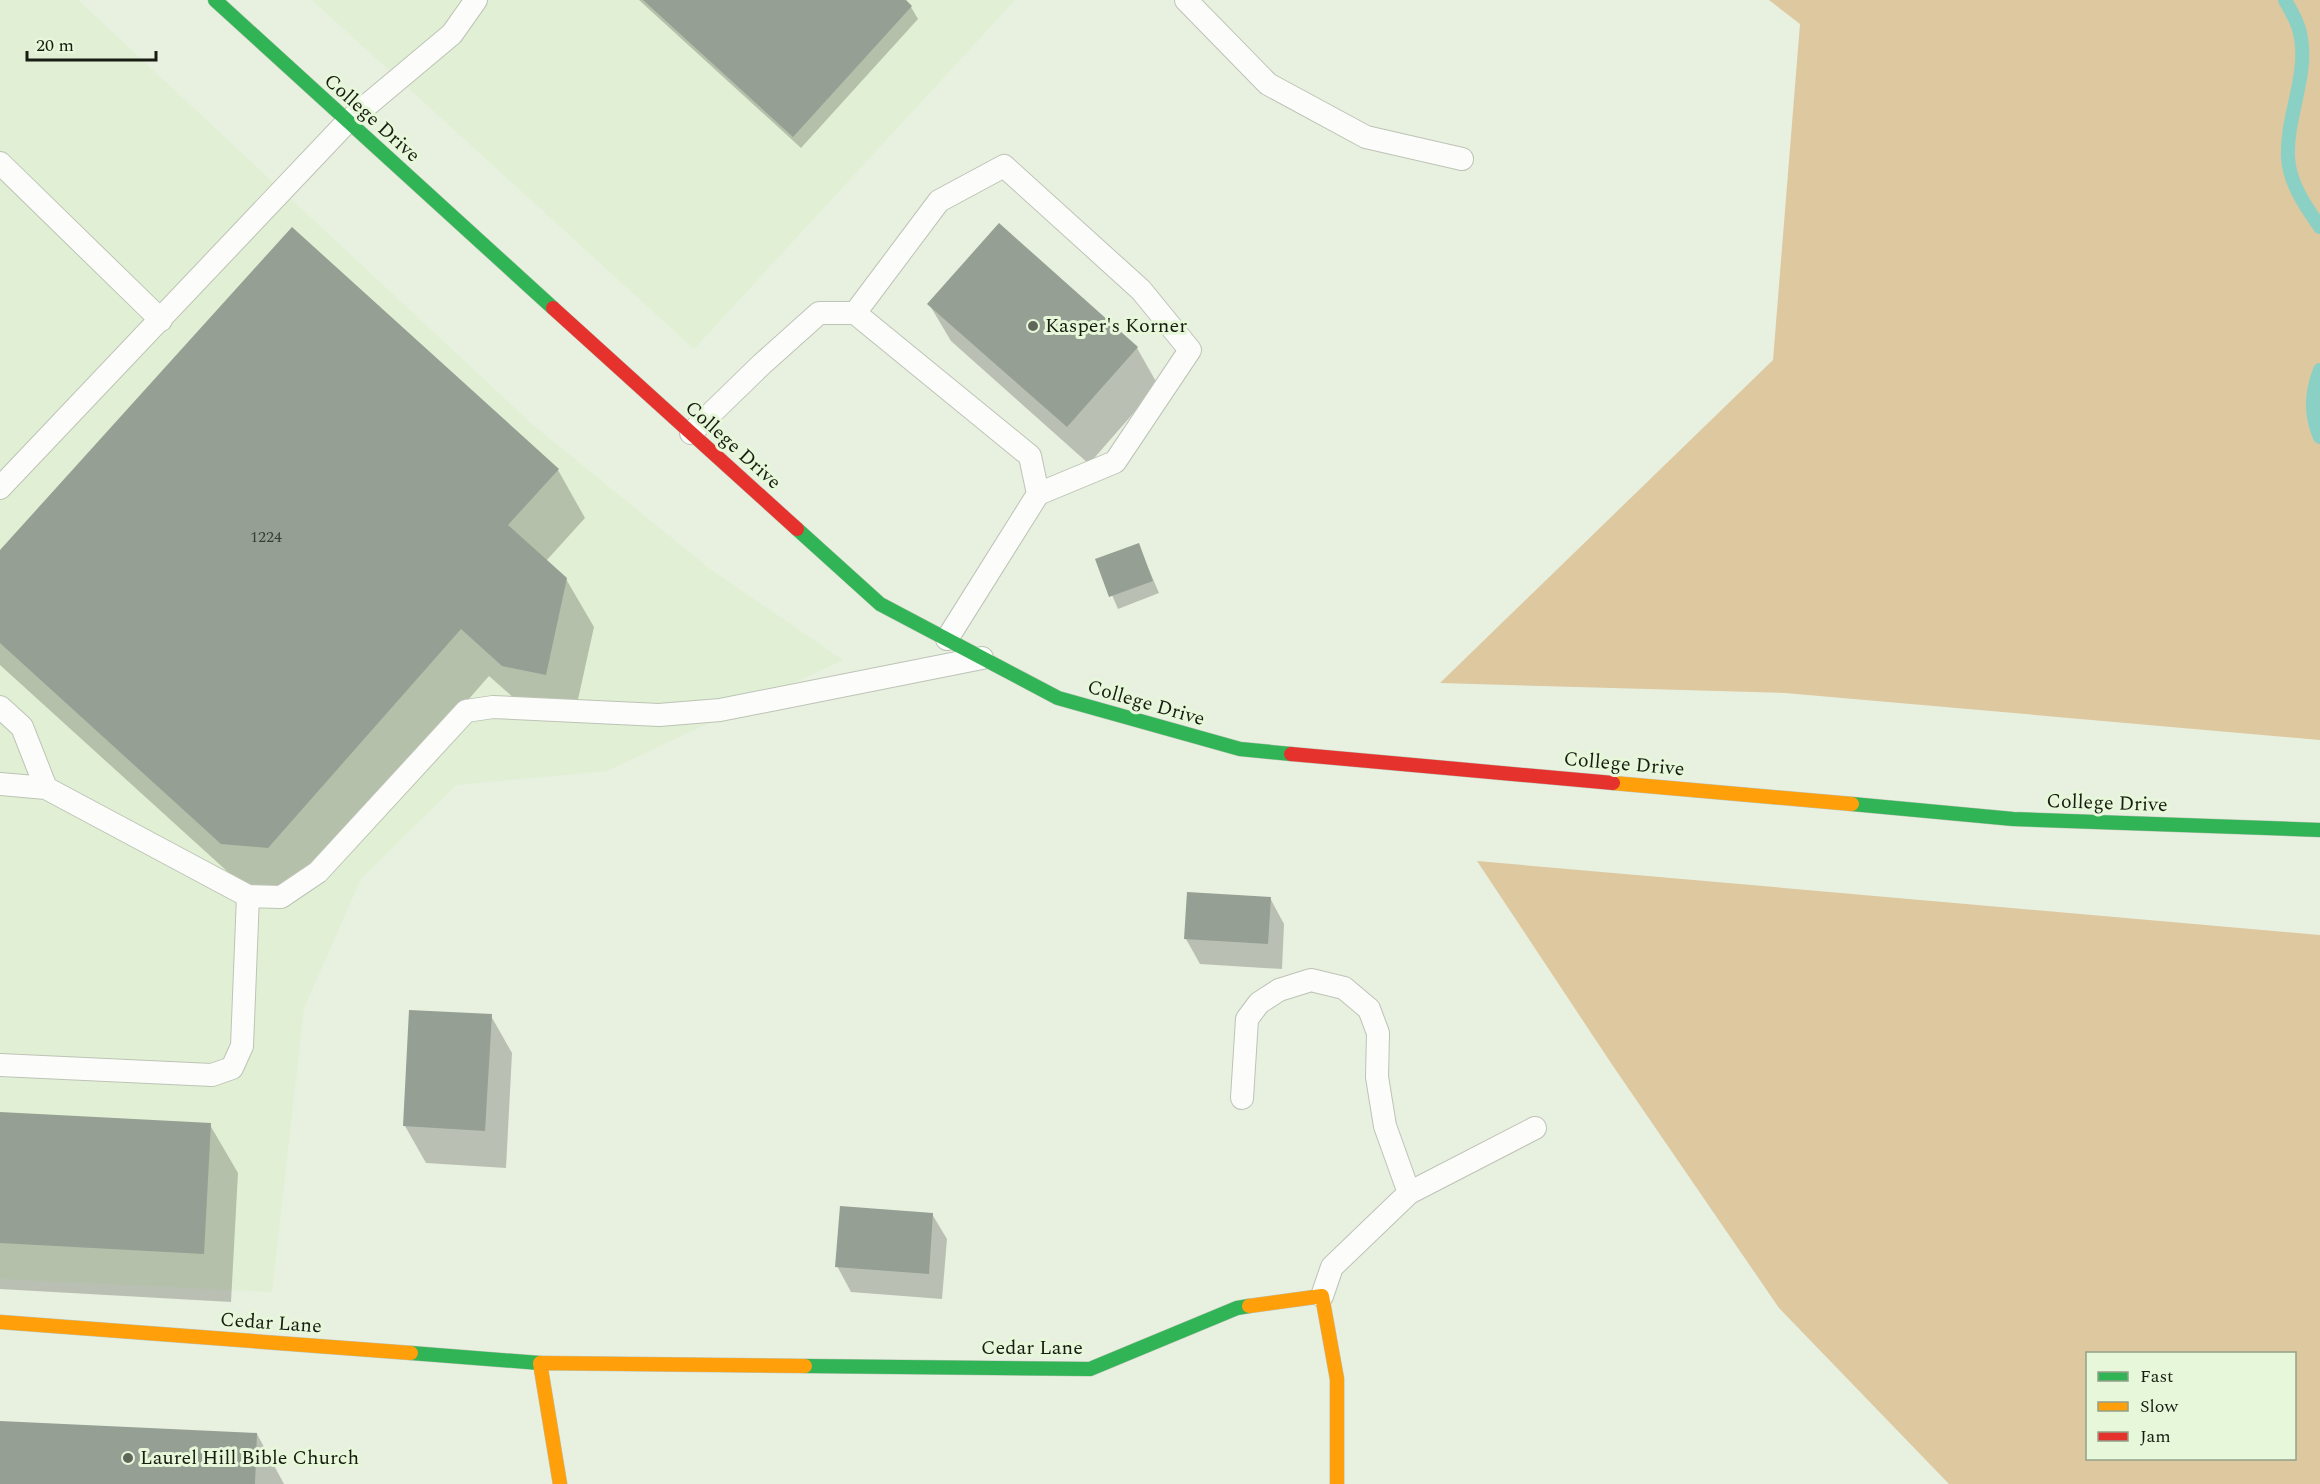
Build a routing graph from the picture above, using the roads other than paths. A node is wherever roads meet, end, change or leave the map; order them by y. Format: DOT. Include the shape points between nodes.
graph roads {
  1 [pos="215,0"];
  2 [pos="476,0"];
  3 [pos="1186,0"];
  4 [pos="347,122"];
  5 [pos="1462,159"];
  6 [pos="0,163"];
  7 [pos="855,313"];
  8 [pos="161,320"];
  9 [pos="691,433"];
  10 [pos="0,488"];
  11 [pos="1038,494"];
  12 [pos="947,639"];
  13 [pos="982,658"];
  14 [pos="0,707"];
  15 [pos="0,784"];
  16 [pos="46,788"];
  17 [pos="2320,830"];
  18 [pos="248,896"];
  19 [pos="0,1065"];
  20 [pos="1242,1098"];
  21 [pos="1534,1128"];
  22 [pos="1409,1193"];
  23 [pos="1322,1296"];
  24 [pos="0,1322"];
  25 [pos="540,1363"];
  26 [pos="560,1484"];
  27 [pos="1337,1484"];
  1 -- 4 [label="main road, College Drive"];
  2 -- 4 [label="lane" via="452,34"];
  3 -- 5 [label="lane" via="1268,84 1366,137"];
  4 -- 8 [label="lane"];
  4 -- 9 [label="main road, College Drive"];
  6 -- 8 [label="lane"];
  7 -- 9 [label="lane" via="819,314"];
  7 -- 11 [label="lane" via="1030,456"];
  7 -- 11 [label="lane" via="939,201 1004,166 1142,290 1190,350 1115,462"];
  8 -- 10 [label="lane"];
  9 -- 12 [label="main road, College Drive" via="880,604"];
  11 -- 12 [label="lane"];
  12 -- 13 [label="main road, College Drive"];
  13 -- 17 [label="main road, College Drive" via="1058,698 1240,749 2013,819"];
  13 -- 18 [label="lane" via="720,710 659,715 494,707 466,711 318,872 281,897"];
  14 -- 16 [label="lane" via="22,727"];
  15 -- 16 [label="lane"];
  16 -- 18 [label="lane"];
  18 -- 19 [label="lane" via="242,1046 232,1068 212,1075"];
  20 -- 22 [label="lane" via="1247,1019 1259,1003 1280,990 1311,980 1344,988 1368,1009 1378,1033 1377,1077 1385,1126"];
  21 -- 22 [label="lane"];
  22 -- 23 [label="lane" via="1332,1267"];
  23 -- 25 [label="main road, Cedar Lane" via="1238,1308 1090,1369"];
  23 -- 27 [label="main road" via="1337,1379"];
  24 -- 25 [label="main road, Cedar Lane"];
  25 -- 26 [label="main road"];
}
